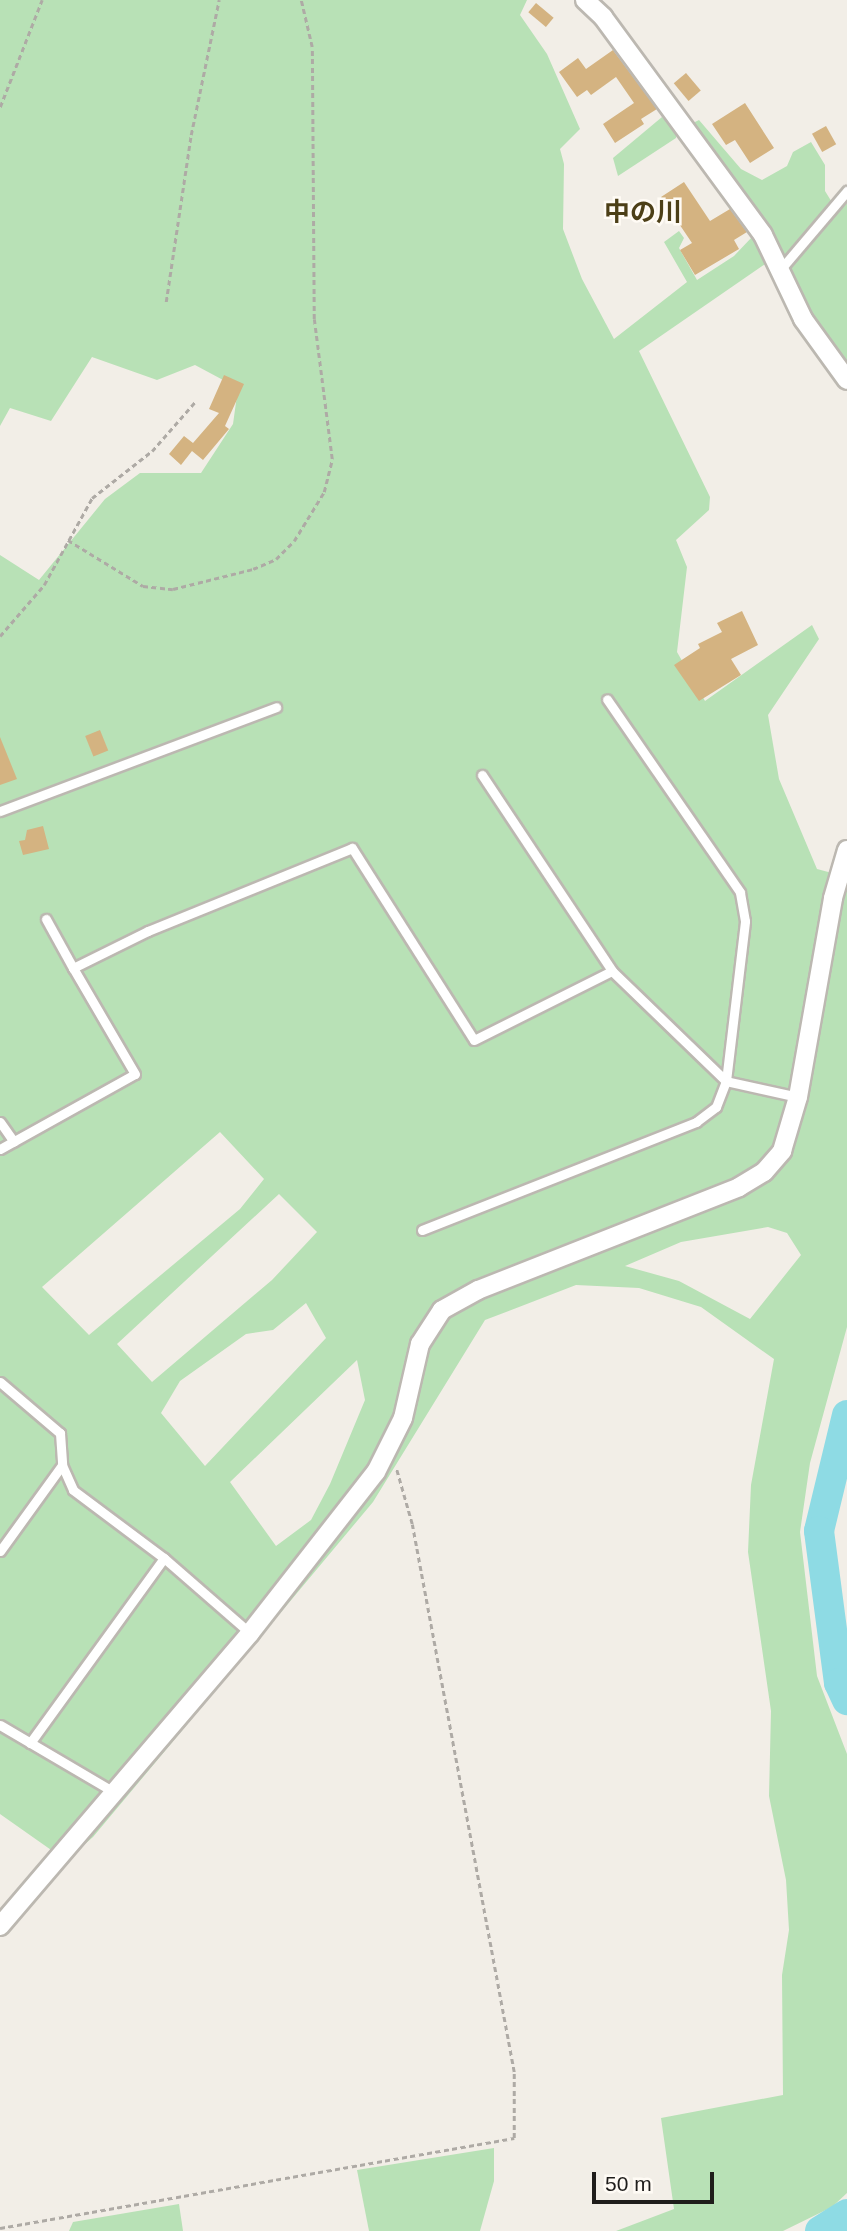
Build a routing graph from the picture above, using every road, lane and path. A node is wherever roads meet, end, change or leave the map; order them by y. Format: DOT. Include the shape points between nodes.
graph roads {
  1 [pos="42,0"];
  2 [pos="219,0"];
  3 [pos="301,0"];
  4 [pos="585,0"];
  5 [pos="2,93"];
  6 [pos="0,107"];
  7 [pos="847,191"];
  8 [pos="780,270"];
  9 [pos="166,302"];
  10 [pos="847,380"];
  11 [pos="195,402"];
  12 [pos="68,540"];
  13 [pos="0,636"];
  14 [pos="607,699"];
  15 [pos="276,706"];
  16 [pos="482,775"];
  17 [pos="0,810"];
  18 [pos="847,850"];
  19 [pos="46,919"];
  20 [pos="74,968"];
  21 [pos="612,971"];
  22 [pos="726,1081"];
  23 [pos="798,1097"];
  24 [pos="0,1122"];
  25 [pos="14,1142"];
  26 [pos="0,1149"];
  27 [pos="422,1230"];
  28 [pos="0,1382"];
  29 [pos="390,1452"];
  30 [pos="62,1465"];
  31 [pos="0,1551"];
  32 [pos="164,1558"];
  33 [pos="250,1633"];
  34 [pos="0,1725"];
  35 [pos="30,1743"];
  36 [pos="112,1791"];
  37 [pos="0,1926"];
  38 [pos="0,2228"];
  1 -- 5 [label="path"];
  2 -- 9 [label="path" via="191,135"];
  3 -- 12 [label="path" via="312,47 314,319 332,459 324,492 295,541 276,559 173,589 143,586"];
  4 -- 8 [label="street" via="603,17 755,224"];
  5 -- 6 [label="path"];
  7 -- 8 [label="lane"];
  8 -- 10 [label="street" via="803,319"];
  11 -- 12 [label="path" via="152,451 92,498"];
  12 -- 13 [label="path" via="44,585"];
  14 -- 22 [label="lane" via="740,892 745,921"];
  15 -- 17 [label="lane"];
  16 -- 21 [label="lane"];
  18 -- 23 [label="street" via="833,898"];
  19 -- 20 [label="lane"];
  20 -- 21 [label="lane" via="148,931 352,848 474,1040"];
  20 -- 25 [label="lane" via="135,1074"];
  21 -- 22 [label="lane"];
  22 -- 23 [label="lane"];
  22 -- 27 [label="lane" via="716,1107 696,1122"];
  23 -- 29 [label="street" via="782,1151 764,1172 665,1219 478,1290 442,1310 420,1344 415,1379"];
  24 -- 25 [label="lane"];
  25 -- 26 [label="lane"];
  28 -- 30 [label="lane" via="60,1433"];
  29 -- 33 [label="street"];
  29 -- 38 [label="path" via="412,1524 514,2072 514,2138"];
  30 -- 31 [label="lane"];
  30 -- 32 [label="lane" via="73,1490"];
  32 -- 33 [label="lane"];
  32 -- 35 [label="lane"];
  33 -- 36 [label="street"];
  34 -- 35 [label="lane"];
  35 -- 36 [label="lane"];
  36 -- 37 [label="street"];
}
